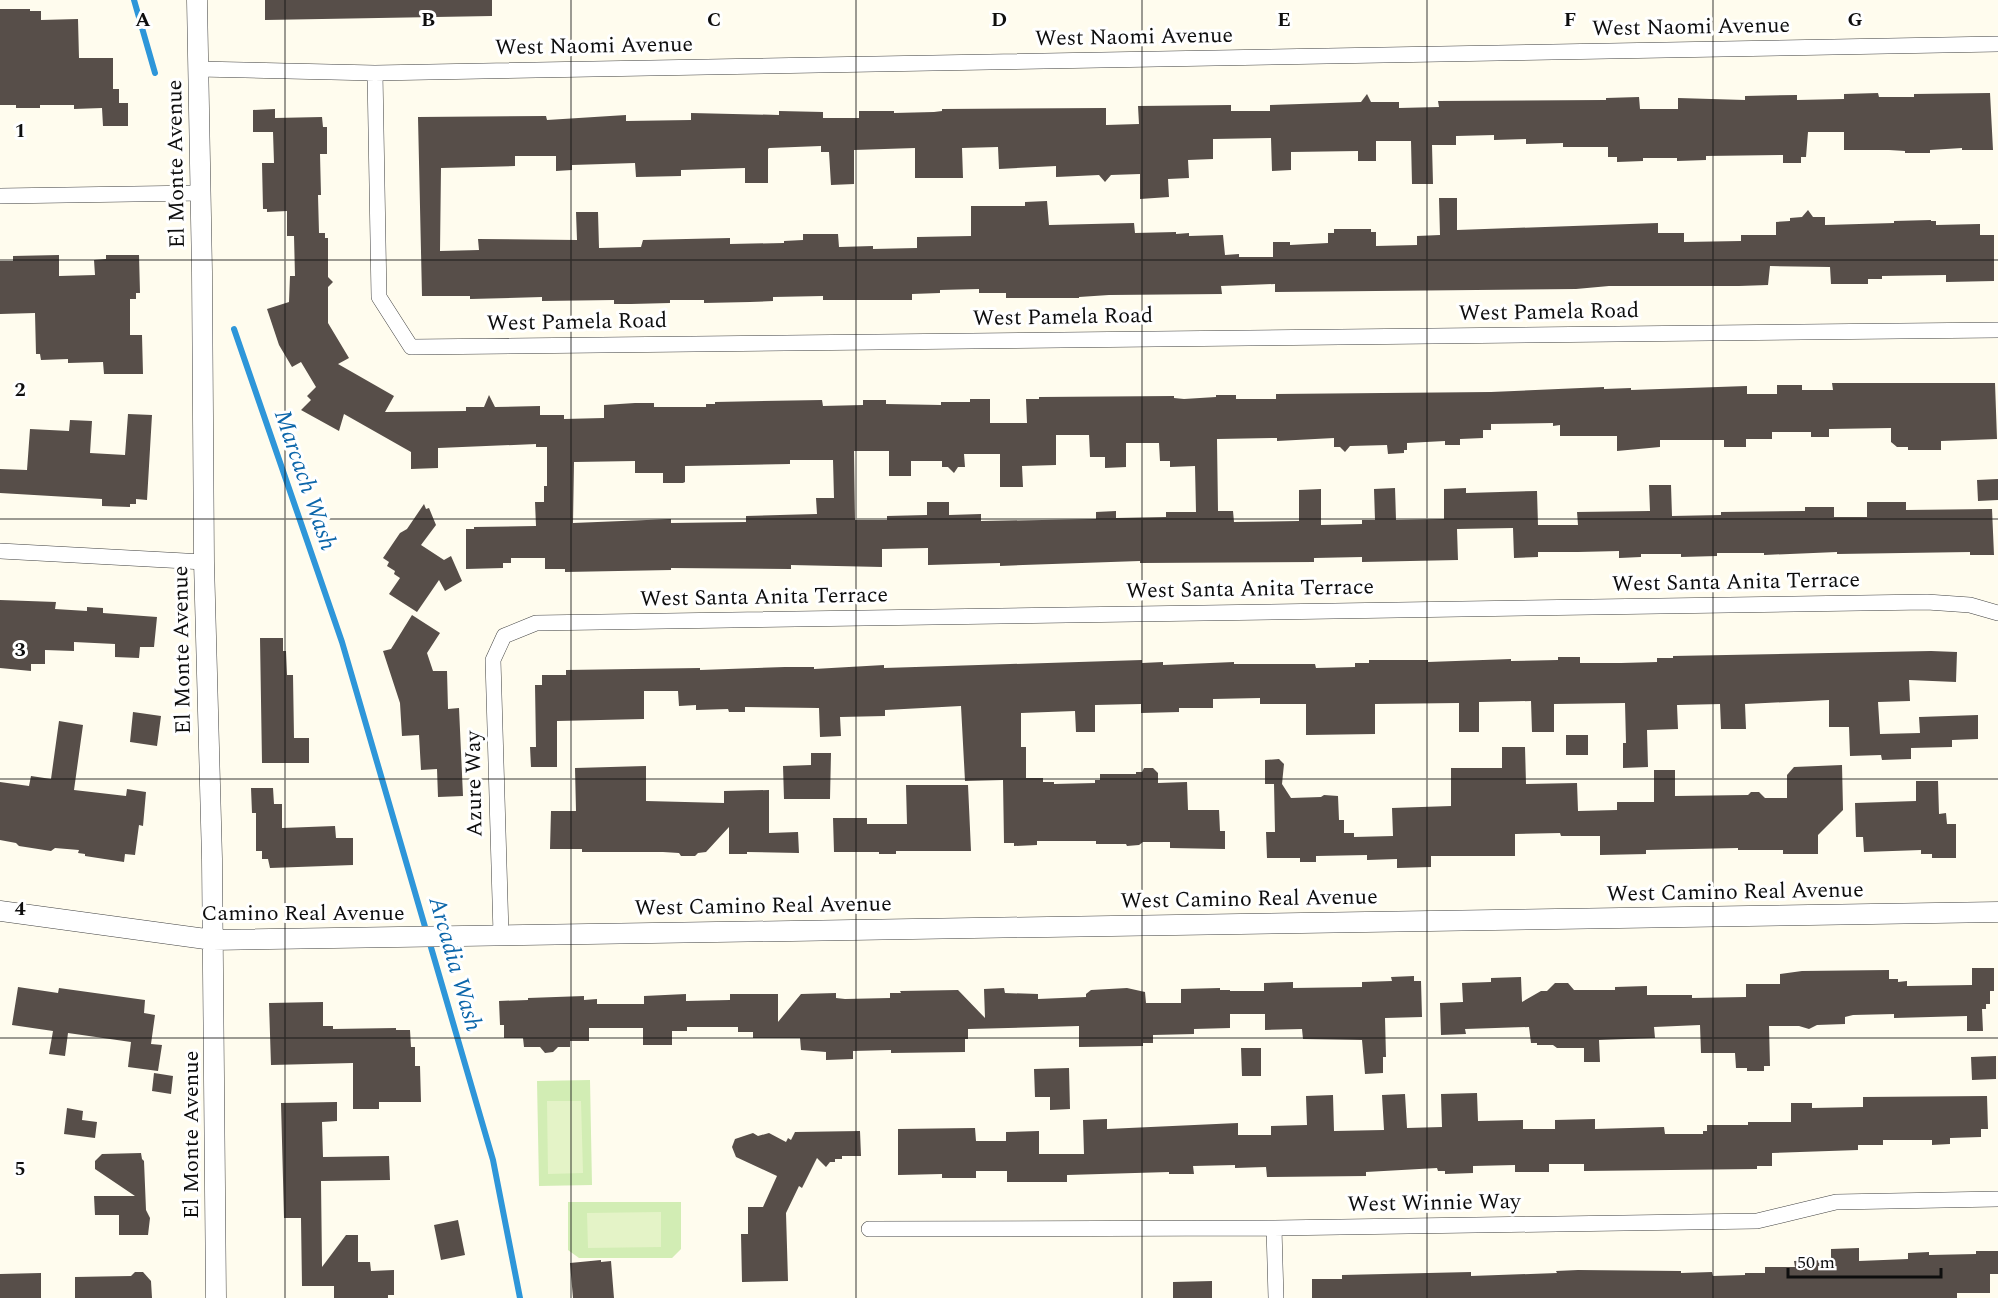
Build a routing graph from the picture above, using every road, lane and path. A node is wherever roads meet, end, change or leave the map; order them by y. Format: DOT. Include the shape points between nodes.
graph roads {
  1 [pos="197,0"];
  2 [pos="1998,44"];
  3 [pos="198,69"];
  4 [pos="375,72"];
  5 [pos="200,193"];
  6 [pos="0,195"];
  7 [pos="1998,330"];
  8 [pos="0,551"];
  9 [pos="204,562"];
  10 [pos="1998,613"];
  11 [pos="504,636"];
  12 [pos="0,911"];
  13 [pos="1998,912"];
  14 [pos="501,934"];
  15 [pos="213,940"];
  16 [pos="1998,1199"];
  17 [pos="1274,1228"];
  18 [pos="869,1229"];
  19 [pos="216,1298"];
  20 [pos="1276,1298"];
  1 -- 3 [label="street, El Monte Avenue"];
  2 -- 4 [label="street, West Naomi Avenue"];
  3 -- 4 [label="street, West Naomi Avenue"];
  3 -- 5 [label="street, El Monte Avenue"];
  4 -- 7 [label="street, West Pamela Road" via="379,297 411,346"];
  5 -- 6 [label="street"];
  5 -- 9 [label="street, El Monte Avenue"];
  8 -- 9 [label="street"];
  9 -- 15 [label="street, El Monte Avenue"];
  10 -- 11 [label="street, West Santa Anita Terrace" via="1970,605 1927,602 572,622 536,623"];
  11 -- 14 [label="street, Azure Way" via="494,660"];
  12 -- 15 [label="street, Camino Real Avenue"];
  13 -- 14 [label="street, West Camino Real Avenue"];
  14 -- 15 [label="street, Camino Real Avenue"];
  15 -- 19 [label="street, El Monte Avenue"];
  16 -- 17 [label="street, West Winnie Way" via="1836,1202 1757,1221"];
  17 -- 18 [label="street, West Winnie Way"];
  17 -- 20 [label="street"];
}
